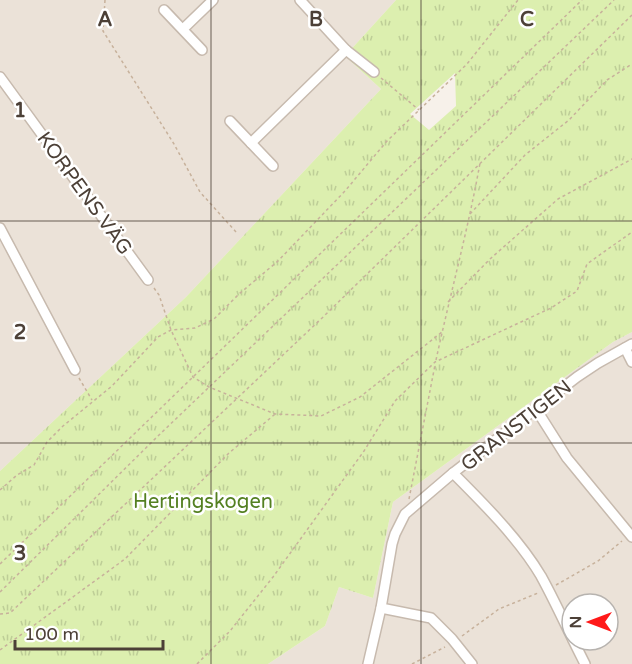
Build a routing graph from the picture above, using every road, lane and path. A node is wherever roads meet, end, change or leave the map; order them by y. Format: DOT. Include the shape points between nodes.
graph roads {
  1 [pos="105,0"];
  2 [pos="213,0"];
  3 [pos="518,0"];
  4 [pos="582,0"];
  5 [pos="614,0"];
  6 [pos="304,1"];
  7 [pos="164,10"];
  8 [pos="632,15"];
  9 [pos="183,29"];
  10 [pos="202,50"];
  11 [pos="346,50"];
  12 [pos="632,64"];
  13 [pos="375,72"];
  14 [pos="0,77"];
  15 [pos="419,110"];
  16 [pos="230,121"];
  17 [pos="251,143"];
  18 [pos="632,159"];
  19 [pos="480,163"];
  20 [pos="273,166"];
  21 [pos="470,215"];
  22 [pos="0,228"];
  23 [pos="236,232"];
  24 [pos="632,232"];
  25 [pos="148,280"];
  26 [pos="448,303"];
  27 [pos="171,330"];
  28 [pos="442,332"];
  29 [pos="629,346"];
  30 [pos="435,362"];
  31 [pos="632,362"];
  32 [pos="75,370"];
  33 [pos="193,377"];
  34 [pos="209,387"];
  35 [pos="237,399"];
  36 [pos="92,401"];
  37 [pos="536,409"];
  38 [pos="275,414"];
  39 [pos="453,473"];
  40 [pos="0,484"];
  41 [pos="3,487"];
  42 [pos="0,490"];
  43 [pos="405,514"];
  44 [pos="631,536"];
  45 [pos="0,564"];
  46 [pos="547,589"];
  47 [pos="0,592"];
  48 [pos="381,608"];
  49 [pos="0,614"];
  50 [pos="560,615"];
  51 [pos="455,642"];
  52 [pos="0,650"];
  53 [pos="196,664"];
  54 [pos="368,664"];
  55 [pos="412,664"];
  56 [pos="472,664"];
  1 -- 23 [label="path" via="103,31 200,192"];
  2 -- 9 [label="street"];
  3 -- 15 [label="path" via="467,64"];
  4 -- 33 [label="path"];
  5 -- 34 [label="path"];
  6 -- 11 [label="street"];
  7 -- 9 [label="street"];
  8 -- 19 [label="path"];
  9 -- 10 [label="street"];
  11 -- 13 [label="street"];
  11 -- 17 [label="street"];
  12 -- 21 [label="path" via="607,80 569,120 525,155"];
  13 -- 15 [label="path"];
  14 -- 25 [label="street, KORPENS VÄG"];
  15 -- 27 [label="path" via="303,237 214,319 195,328"];
  16 -- 17 [label="street"];
  17 -- 20 [label="street"];
  18 -- 26 [label="path" via="558,199 490,259"];
  19 -- 21 [label="path"];
  19 -- 35 [label="path"];
  21 -- 26 [label="path"];
  22 -- 32 [label="street"];
  24 -- 30 [label="path" via="587,264 577,291 551,308"];
  25 -- 27 [label="path" via="159,295"];
  26 -- 28 [label="path"];
  27 -- 33 [label="path"];
  27 -- 36 [label="path" via="158,337 112,386"];
  28 -- 30 [label="path"];
  28 -- 38 [label="path" via="360,397 321,416"];
  29 -- 31 [label="street"];
  29 -- 37 [label="street, GRANSTIGEN" via="591,368"];
  30 -- 43 [label="path"];
  30 -- 53 [label="path" via="395,401 273,577 230,631"];
  32 -- 36 [label="path"];
  33 -- 34 [label="path"];
  33 -- 45 [label="path"];
  34 -- 35 [label="path"];
  34 -- 47 [label="path"];
  35 -- 38 [label="path"];
  35 -- 49 [label="path" via="10,614"];
  36 -- 41 [label="path" via="47,442 34,465"];
  37 -- 39 [label="street, GRANSTIGEN"];
  37 -- 44 [label="street" via="567,458"];
  38 -- 52 [label="path" via="230,453 125,559"];
  39 -- 43 [label="street, GRANSTIGEN"];
  39 -- 46 [label="street" via="512,537"];
  40 -- 41 [label="path"];
  41 -- 42 [label="path"];
  43 -- 48 [label="street" via="392,544"];
  44 -- 46 [label="path" via="598,561"];
  46 -- 50 [label="street"];
  46 -- 51 [label="path" via="499,609"];
  48 -- 51 [label="street" via="431,618"];
  48 -- 54 [label="street"];
  51 -- 55 [label="path"];
  51 -- 56 [label="street"];
}
